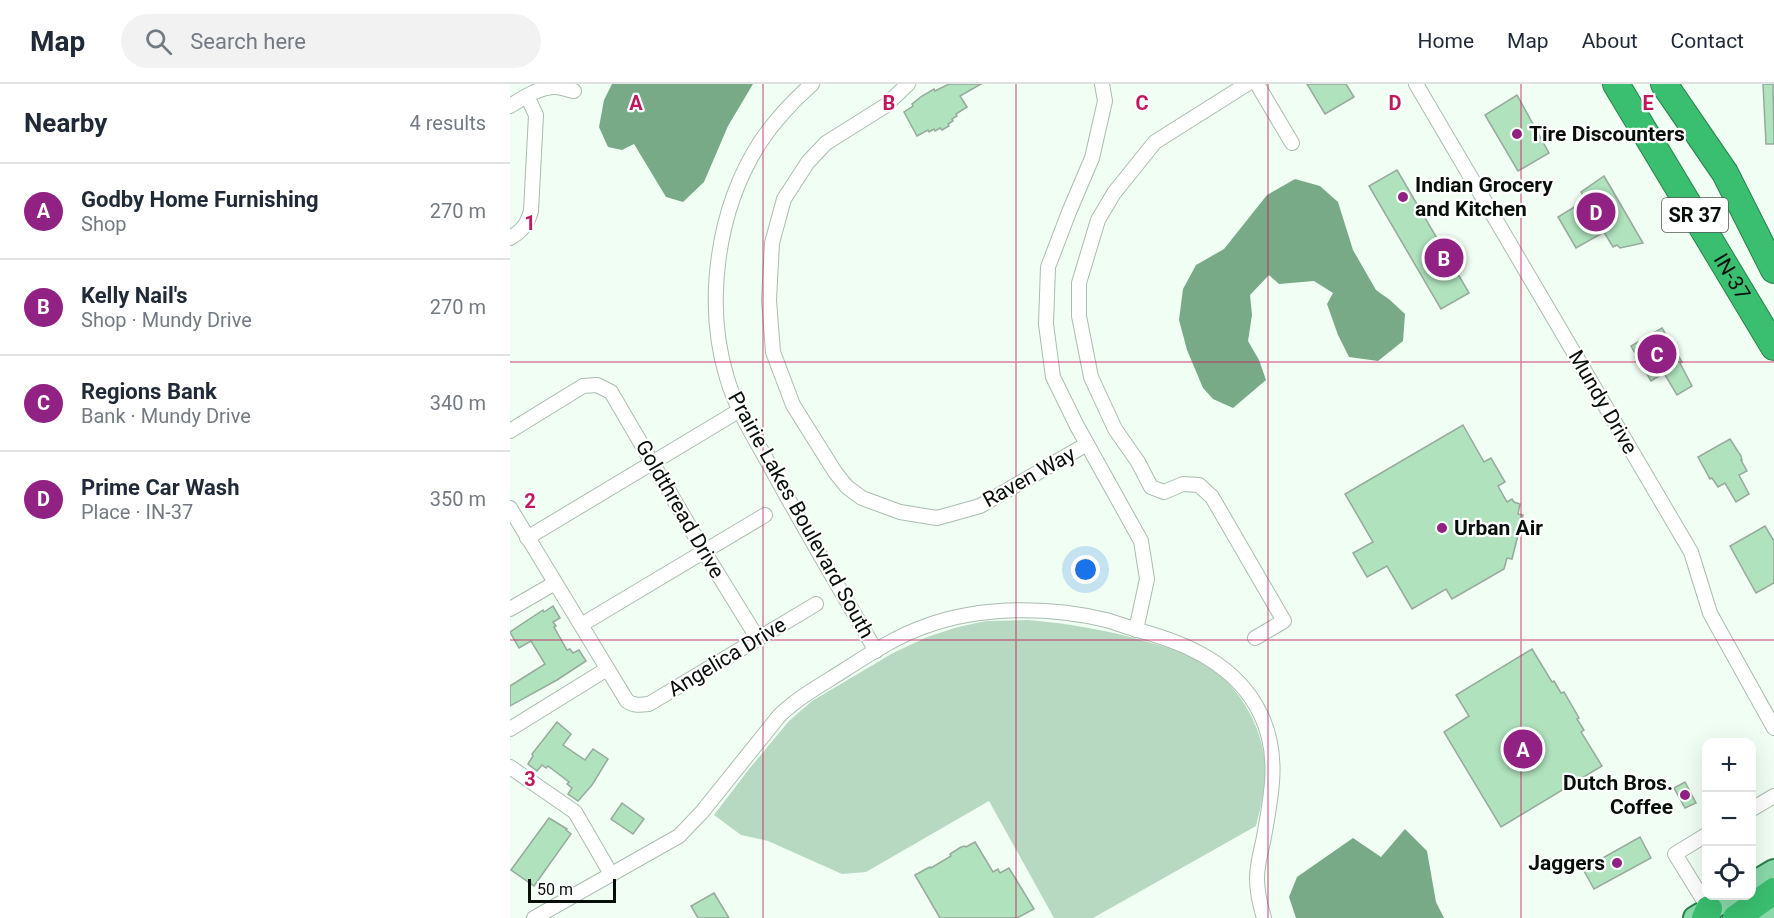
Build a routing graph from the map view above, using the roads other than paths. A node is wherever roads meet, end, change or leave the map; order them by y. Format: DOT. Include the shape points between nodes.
graph roads {
  1 [pos="813,84"];
  2 [pos="908,84"];
  3 [pos="1102,84"];
  4 [pos="1247,84"];
  5 [pos="1257,84"];
  6 [pos="1416,84"];
  7 [pos="1616,84"];
  8 [pos="1664,84"];
  9 [pos="574,91"];
  10 [pos="527,96"];
  11 [pos="510,106"];
  12 [pos="1292,143"];
  13 [pos="510,238"];
  14 [pos="1774,270"];
  15 [pos="1761,325"];
  16 [pos="1774,347"];
  17 [pos="1774,364"];
  18 [pos="740,410"];
  19 [pos="510,431"];
  20 [pos="1087,444"];
  21 [pos="652,463"];
  22 [pos="510,508"];
  23 [pos="765,515"];
  24 [pos="527,538"];
  25 [pos="705,553"];
  26 [pos="555,583"];
  27 [pos="816,604"];
  28 [pos="510,609"];
  29 [pos="581,625"];
  30 [pos="1136,630"];
  31 [pos="1255,638"];
  32 [pos="758,639"];
  33 [pos="876,651"];
  34 [pos="607,669"];
  35 [pos="1774,728"];
  36 [pos="510,729"];
  37 [pos="510,768"];
  38 [pos="1774,796"];
  39 [pos="1756,807"];
  40 [pos="1702,839"];
  41 [pos="1774,871"];
  42 [pos="611,874"];
  43 [pos="1756,882"];
  44 [pos="1774,891"];
  45 [pos="1726,900"];
  46 [pos="1774,908"];
  47 [pos="1703,915"];
  48 [pos="534,918"];
  49 [pos="1264,918"];
  50 [pos="1736,918"];
  51 [pos="1755,918"];
  1 -- 18 [label="street, Prairie Lakes Boulevard South" via="760,142 738,187 723,234 717,320 727,379"];
  2 -- 20 [label="street, Raven Way" via="885,106 826,143 784,199 772,243 769,300 773,352 794,405 847,487 862,498 900,512 937,518 980,506"];
  3 -- 20 [label="street" via="1105,101 1092,158 1048,267 1046,324 1053,377"];
  4 -- 31 [label="street" via="1155,142 1114,193 1094,229 1079,283 1079,316 1091,377 1115,429 1151,487 1164,492 1183,484 1199,485 1212,497 1284,621"];
  5 -- 12 [label="street"];
  6 -- 35 [label="street, Mundy Drive" via="1691,552 1710,613"];
  7 -- 15 [label="highway, IN-37 / SR 37"];
  8 -- 14 [label="highway, IN-37 / SR 37" via="1725,173"];
  9 -- 10 [label="street" via="556,87"];
  10 -- 11 [label="street"];
  10 -- 13 [label="street" via="536,115 531,211 521,231"];
  15 -- 16 [label="highway, IN-37 / SR 37"];
  15 -- 17 [label="highway"];
  18 -- 21 [label="street"];
  18 -- 33 [label="street, Prairie Lakes Boulevard South"];
  19 -- 21 [label="street, Goldthread Drive" via="583,386 597,385 611,392"];
  20 -- 30 [label="street" via="1141,541 1147,579"];
  21 -- 24 [label="street"];
  21 -- 25 [label="street, Goldthread Drive"];
  22 -- 24 [label="street"];
  23 -- 25 [label="street"];
  24 -- 26 [label="street"];
  25 -- 29 [label="street"];
  25 -- 32 [label="street, Goldthread Drive"];
  26 -- 28 [label="street"];
  26 -- 29 [label="street"];
  27 -- 32 [label="street, Angelica Drive"];
  29 -- 34 [label="street"];
  30 -- 33 [label="street" via="1068,614 991,612 925,626"];
  30 -- 49 [label="street" via="1189,647 1215,662 1245,689 1261,714 1273,751 1274,773 1257,876"];
  32 -- 34 [label="street, Angelica Drive" via="649,704 627,701"];
  33 -- 42 [label="street" via="784,710 679,836"];
  34 -- 36 [label="street"];
  37 -- 42 [label="street" via="575,812"];
  38 -- 39 [label="street"];
  40 -- 47 [label="street" via="1675,854"];
  41 -- 43 [label="main road"];
  42 -- 48 [label="street"];
  44 -- 50 [label="highway"];
  45 -- 47 [label="main road"];
  46 -- 51 [label="main road"];
}
